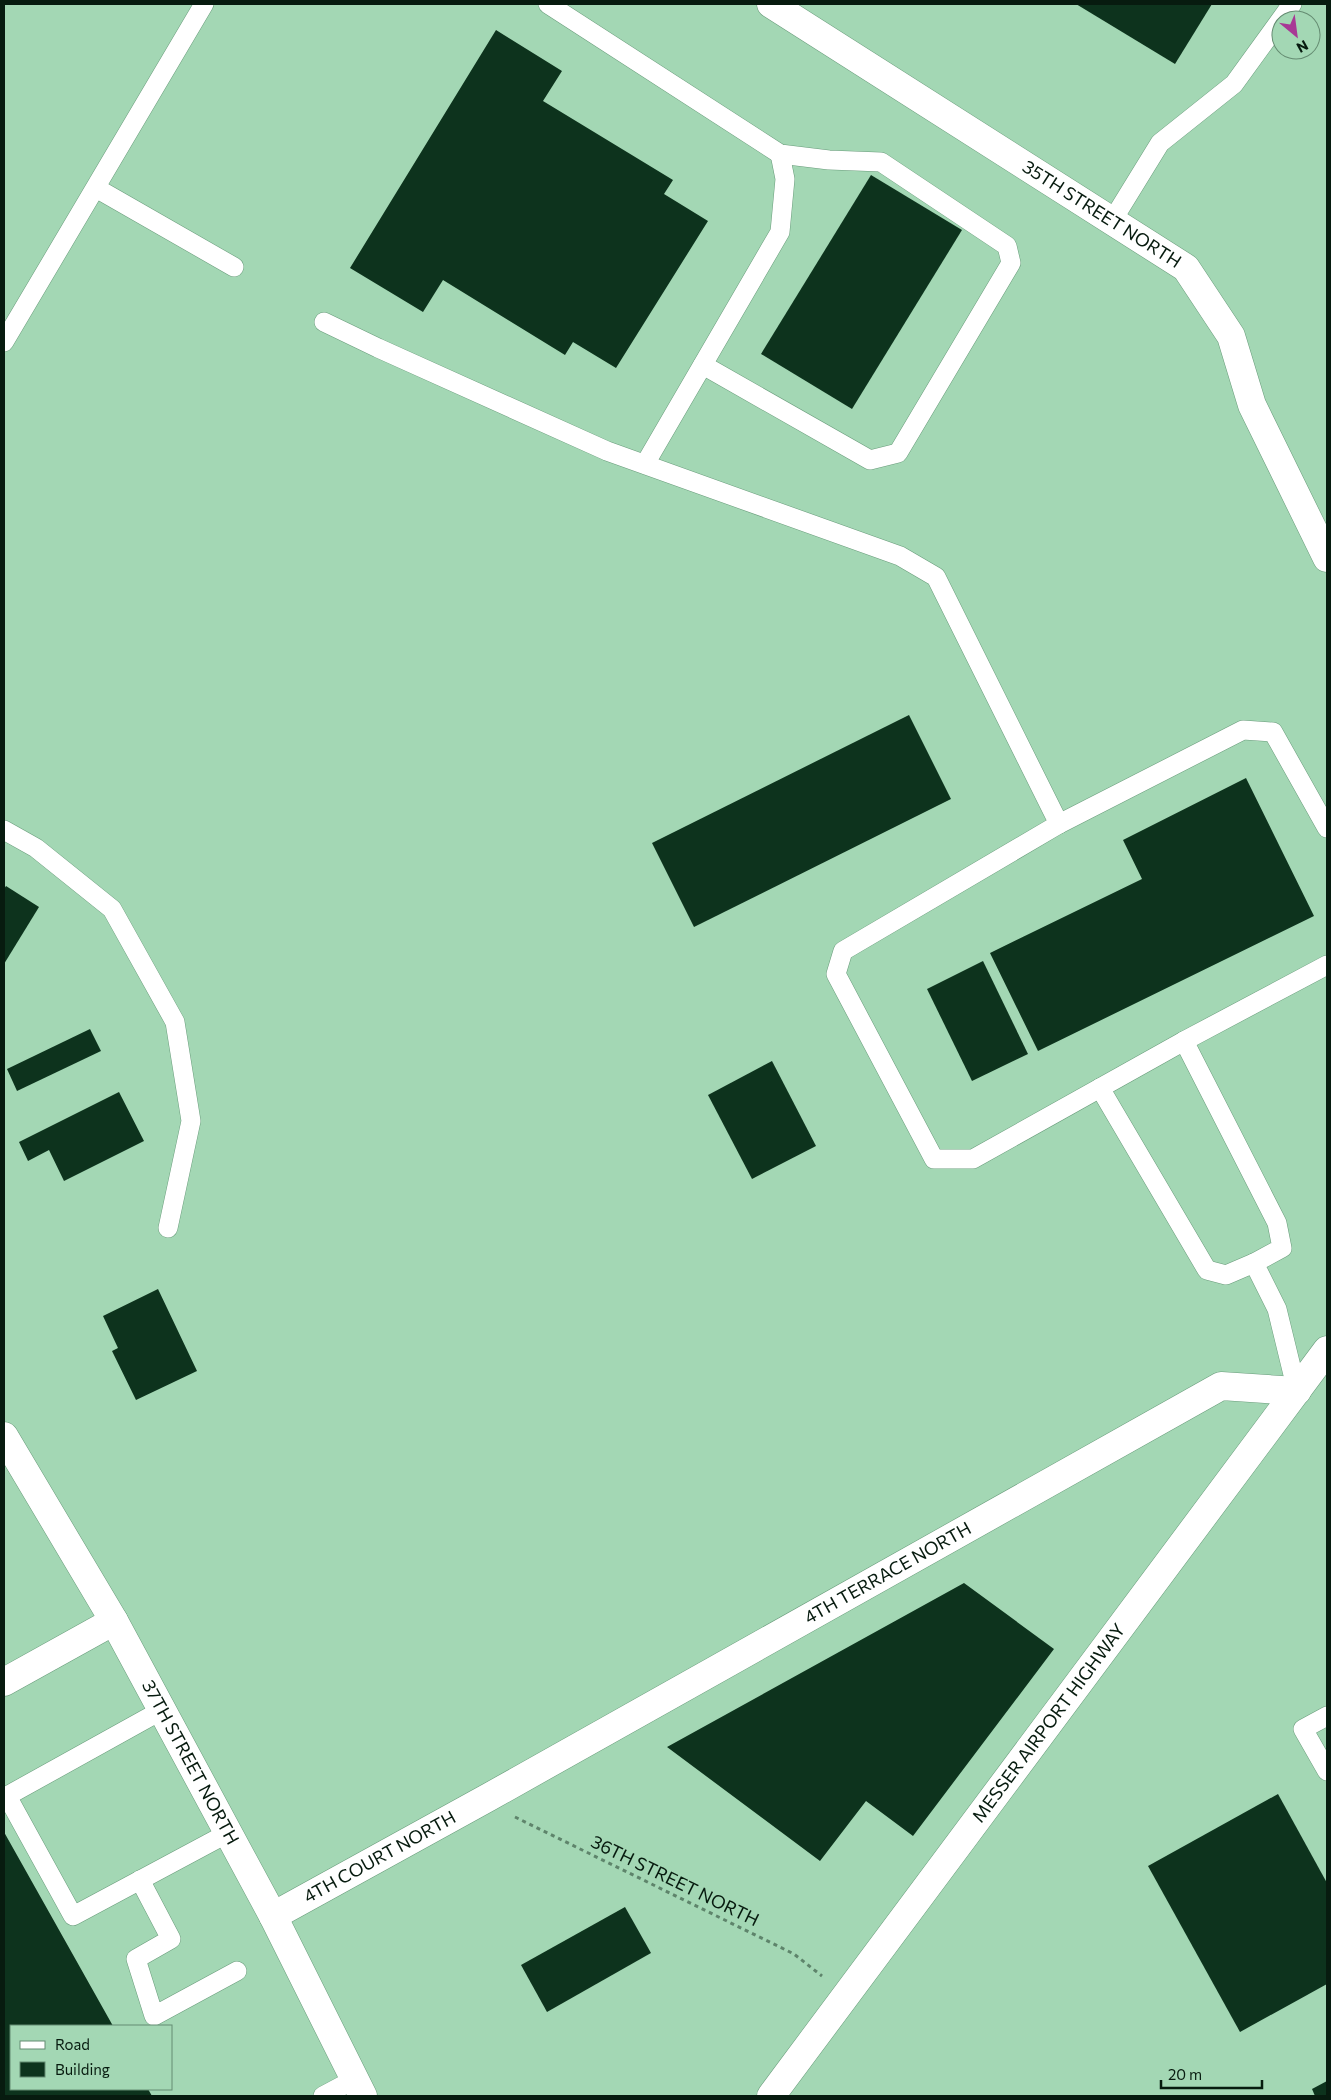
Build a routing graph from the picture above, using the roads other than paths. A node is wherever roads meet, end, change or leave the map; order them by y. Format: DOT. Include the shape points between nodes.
graph roads {
  1 [pos="204,4"];
  2 [pos="548,4"];
  3 [pos="1292,4"];
  4 [pos="784,7"];
  5 [pos="780,154"];
  6 [pos="96,188"];
  7 [pos="1112,221"];
  8 [pos="234,268"];
  9 [pos="324,322"];
  10 [pos="4,342"];
  11 [pos="703,365"];
  12 [pos="645,464"];
  13 [pos="1327,558"];
  14 [pos="1059,824"];
  15 [pos="1327,828"];
  16 [pos="4,830"];
  17 [pos="1327,965"];
  18 [pos="1184,1041"];
  19 [pos="1100,1088"];
  20 [pos="168,1228"];
  21 [pos="1254,1262"];
  22 [pos="1327,1350"];
  23 [pos="1297,1391"];
  24 [pos="4,1436"];
  25 [pos="114,1621"];
  26 [pos="4,1682"];
  27 [pos="162,1710"];
  28 [pos="1327,1716"];
  29 [pos="1327,1771"];
  30 [pos="489,1797"];
  31 [pos="228,1832"];
  32 [pos="140,1880"];
  33 [pos="272,1916"];
  34 [pos="237,1971"];
  35 [pos="359,2088"];
  36 [pos="323,2096"];
  37 [pos="771,2096"];
  1 -- 6 [label="lane"];
  2 -- 5 [label="lane"];
  3 -- 7 [label="lane" via="1234,84 1160,143"];
  4 -- 7 [label="street, 35TH STREET NORTH"];
  5 -- 11 [label="lane" via="785,179 780,232"];
  5 -- 11 [label="lane" via="881,162 1007,246 1011,263 898,453 870,460"];
  6 -- 8 [label="lane"];
  6 -- 10 [label="lane"];
  7 -- 13 [label="street, 35TH STREET NORTH" via="1186,268 1231,336 1252,405"];
  9 -- 12 [label="lane" via="581,439"];
  11 -- 12 [label="lane"];
  12 -- 14 [label="lane" via="900,556 936,577"];
  14 -- 15 [label="lane" via="1244,730 1272,732"];
  14 -- 19 [label="lane" via="843,951 836,974 934,1159 973,1159"];
  16 -- 20 [label="lane" via="36,848 112,908 175,1022 191,1121"];
  17 -- 18 [label="lane"];
  18 -- 19 [label="lane"];
  18 -- 21 [label="lane" via="1277,1223 1282,1248"];
  19 -- 21 [label="lane" via="1207,1270 1226,1275"];
  21 -- 23 [label="lane" via="1277,1309"];
  22 -- 23 [label="street, MESSER AIRPORT HIGHWAY"];
  23 -- 30 [label="street, 4TH TERRACE NORTH" via="1221,1386"];
  23 -- 37 [label="street, MESSER AIRPORT HIGHWAY"];
  24 -- 25 [label="street, 37TH STREET NORTH"];
  25 -- 26 [label="street"];
  25 -- 27 [label="street, 37TH STREET NORTH"];
  27 -- 31 [label="street, 37TH STREET NORTH"];
  27 -- 32 [label="lane" via="6,1796 73,1916"];
  28 -- 29 [label="lane" via="1304,1729"];
  30 -- 33 [label="street, 4TH COURT NORTH"];
  31 -- 32 [label="lane"];
  31 -- 33 [label="street, 37TH STREET NORTH"];
  32 -- 34 [label="lane" via="171,1940 136,1959 154,2016"];
  33 -- 35 [label="street, 37TH STREET NORTH"];
  35 -- 36 [label="lane"];
}
